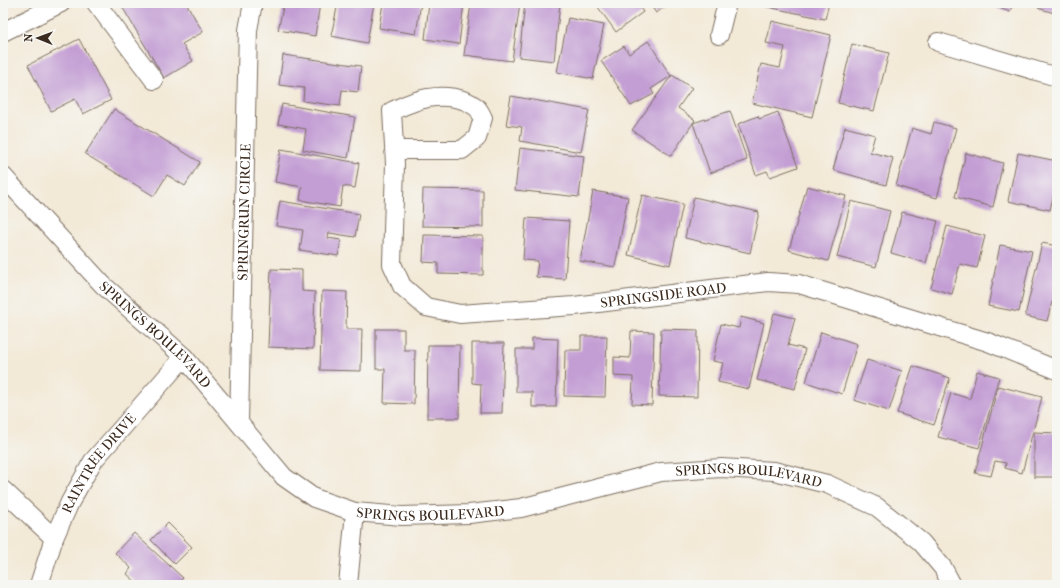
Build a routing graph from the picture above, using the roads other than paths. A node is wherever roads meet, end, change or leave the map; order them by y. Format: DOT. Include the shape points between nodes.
graph roads {
  1 [pos="61,3"];
  2 [pos="96,3"];
  3 [pos="253,3"];
  4 [pos="727,3"];
  5 [pos="3,32"];
  6 [pos="719,35"];
  7 [pos="938,42"];
  8 [pos="1057,77"];
  9 [pos="154,80"];
  10 [pos="394,150"];
  11 [pos="3,176"];
  12 [pos="184,357"];
  13 [pos="1057,370"];
  14 [pos="239,422"];
  15 [pos="3,490"];
  16 [pos="355,512"];
  17 [pos="54,538"];
  18 [pos="39,585"];
  19 [pos="348,585"];
  20 [pos="952,585"];
  1 -- 5 [label="street"];
  2 -- 9 [label="street"];
  3 -- 14 [label="street, SPRINGRUN CIRCLE" via="248,30"];
  4 -- 6 [label="street"];
  7 -- 8 [label="street"];
  10 -- 10 [label="street, SPRINGSIDE ROAD" via="462,150 477,138 483,118 477,108 463,100 447,97 412,102 392,111"];
  10 -- 13 [label="street, SPRINGSIDE ROAD" via="392,264 402,286 426,307 460,314 574,306 768,282 799,284 988,342"];
  11 -- 12 [label="street, SPRINGS BOULEVARD" via="103,285"];
  12 -- 14 [label="street, SPRINGS BOULEVARD"];
  12 -- 17 [label="street, RAINTREE DRIVE" via="93,461"];
  14 -- 16 [label="street, SPRINGS BOULEVARD" via="284,477 314,498"];
  15 -- 17 [label="street"];
  16 -- 19 [label="street"];
  16 -- 20 [label="street, SPRINGS BOULEVARD" via="402,516 469,514 521,508 661,472 721,468 774,471 827,484 877,507 921,542 943,568"];
  17 -- 18 [label="street, RAINTREE DRIVE"];
}
